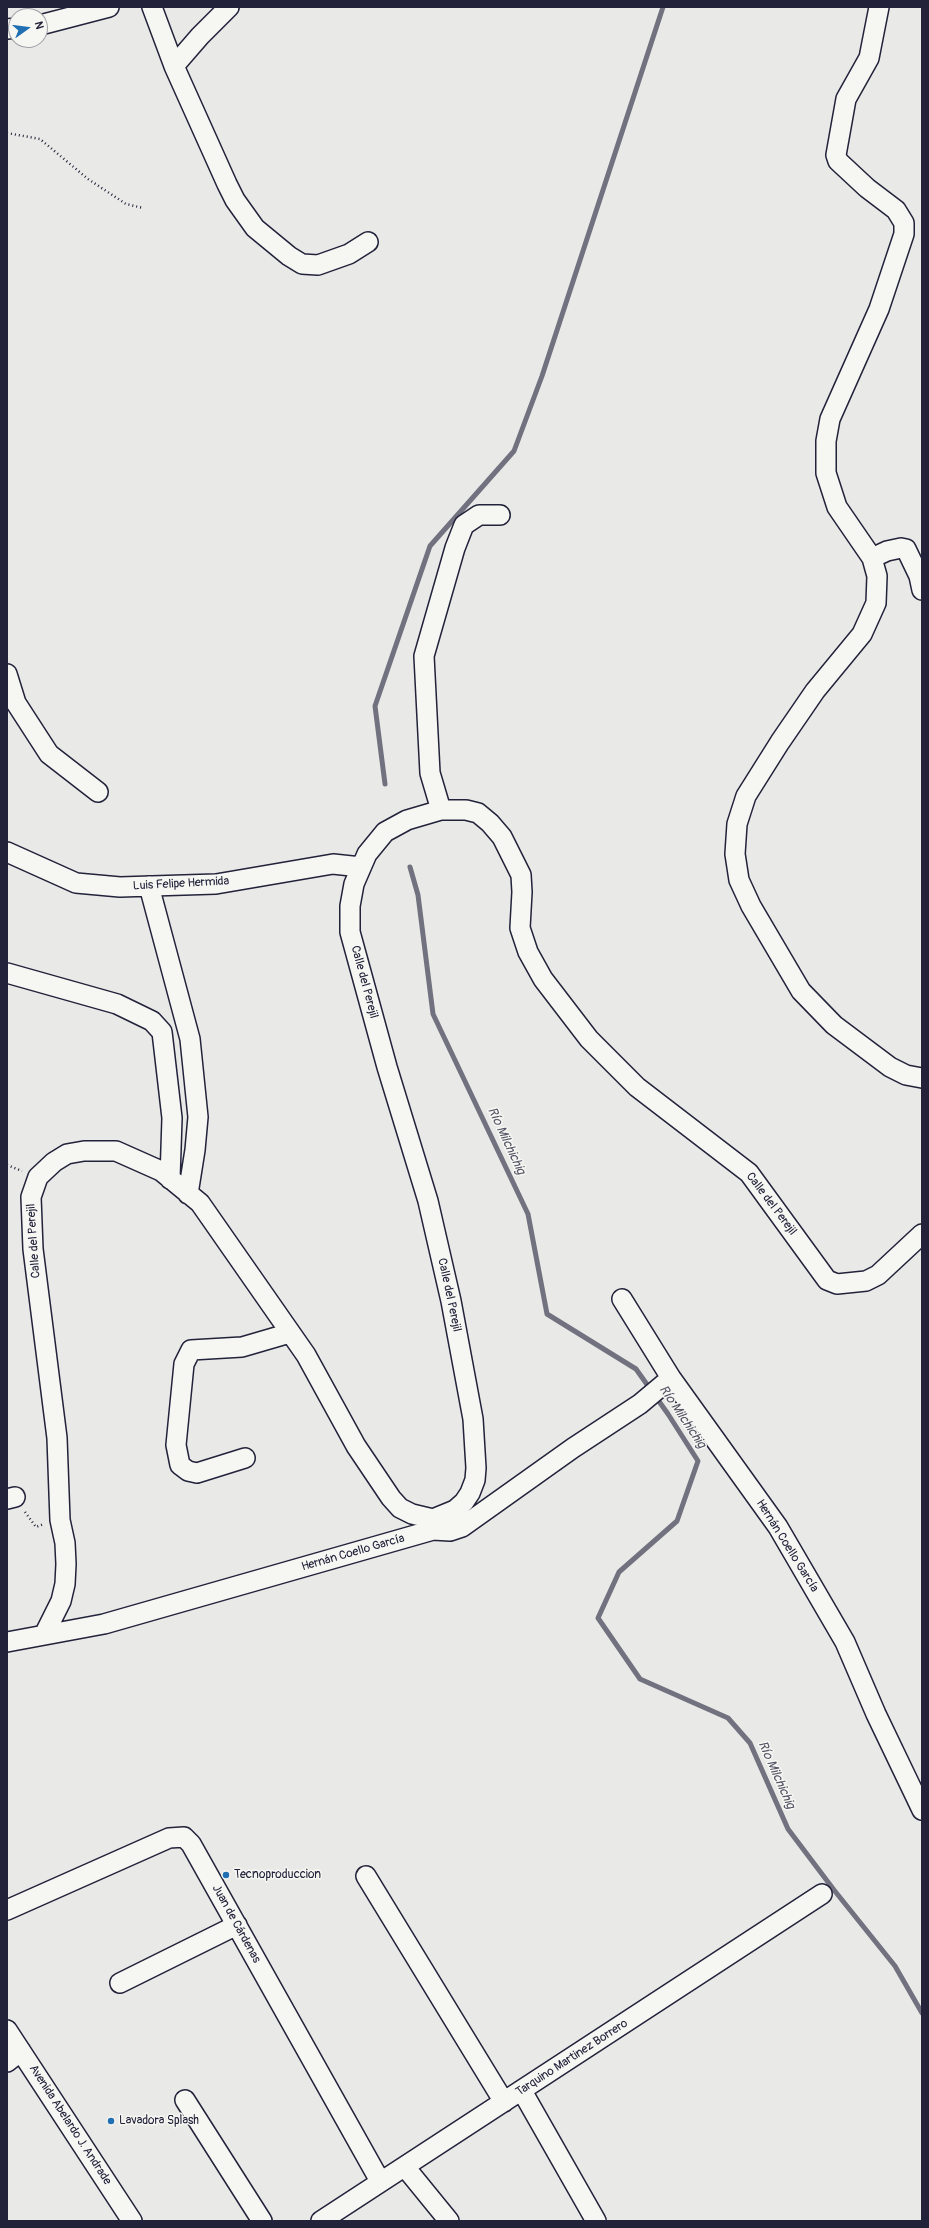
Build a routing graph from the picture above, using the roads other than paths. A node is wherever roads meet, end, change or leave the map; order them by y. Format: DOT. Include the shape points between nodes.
graph roads {
  1 [pos="109,7"];
  2 [pos="152,7"];
  3 [pos="229,7"];
  4 [pos="879,7"];
  5 [pos="48,23"];
  6 [pos="174,66"];
  7 [pos="368,242"];
  8 [pos="500,515"];
  9 [pos="872,558"];
  10 [pos="922,590"];
  11 [pos="7,674"];
  12 [pos="98,792"];
  13 [pos="441,810"];
  14 [pos="7,852"];
  15 [pos="362,867"];
  16 [pos="149,886"];
  17 [pos="7,973"];
  18 [pos="922,1078"];
  19 [pos="170,1179"];
  20 [pos="188,1194"];
  21 [pos="922,1234"];
  22 [pos="622,1299"];
  23 [pos="290,1333"];
  24 [pos="666,1382"];
  25 [pos="245,1458"];
  26 [pos="433,1525"];
  27 [pos="44,1636"];
  28 [pos="7,1642"];
  29 [pos="922,1810"];
  30 [pos="366,1876"];
  31 [pos="822,1894"];
  32 [pos="7,1910"];
  33 [pos="237,1925"];
  34 [pos="120,1983"];
  35 [pos="7,2030"];
  36 [pos="14,2057"];
  37 [pos="522,2091"];
  38 [pos="185,2100"];
  39 [pos="504,2102"];
  40 [pos="405,2167"];
  41 [pos="380,2182"];
  42 [pos="325,2220"];
  43 [pos="132,2221"];
  44 [pos="262,2221"];
  45 [pos="449,2221"];
  46 [pos="596,2221"];
  1 -- 5 [label="street"];
  2 -- 6 [label="street"];
  3 -- 6 [label="street"];
  4 -- 9 [label="street" via="869,58 846,99 836,155 838,161 866,188 896,210 904,223 904,234 879,309 830,419 826,454 826,473 837,507"];
  6 -- 7 [label="street" via="235,200 255,228 288,256 302,264 318,265 349,254"];
  8 -- 13 [label="street" via="479,515 464,525 424,656 430,773"];
  9 -- 10 [label="street" via="887,551 906,549 920,576"];
  9 -- 18 [label="street" via="877,576 876,603 862,634 815,691 746,796 737,824 735,854 739,880 751,906 801,991 834,1025 890,1067 906,1076"];
  11 -- 12 [label="street" via="16,703 49,754"];
  13 -- 15 [label="street, Calle del Perejil" via="407,820 385,832 367,854"];
  13 -- 21 [label="street, Calle del Perejil" via="466,810 478,813 502,837 521,875 520,928 528,952 543,979 589,1039 637,1086 749,1173 827,1280 837,1284 866,1282 878,1275"];
  14 -- 16 [label="street, Luis Felipe Hermida" via="76,883 120,887"];
  15 -- 16 [label="street, Luis Felipe Hermida" via="333,864 216,884"];
  15 -- 26 [label="street, Calle del Perejil" via="354,884 350,906 350,932 386,1066 428,1201 451,1301 473,1419 475,1480 464,1502"];
  16 -- 20 [label="street" via="190,1039 198,1117 196,1150"];
  17 -- 19 [label="street" via="116,1004 152,1021 162,1032 172,1118"];
  19 -- 20 [label="street, Calle del Perejil"];
  19 -- 27 [label="street, Calle del Perejil" via="161,1171 116,1151 84,1151 67,1154 54,1162 38,1177 31,1197 33,1248 57,1438 60,1520 66,1564 61,1601"];
  20 -- 23 [label="street, Calle del Perejil" via="200,1203"];
  22 -- 24 [label="street, Hernán Coello García"];
  23 -- 25 [label="street" via="242,1347 191,1350 184,1364 176,1445 180,1465 188,1471 197,1473"];
  23 -- 26 [label="street, Calle del Perejil" via="306,1355 356,1446 391,1498 400,1508"];
  24 -- 26 [label="street, Hernán Coello García" via="640,1404 462,1527 450,1531"];
  24 -- 29 [label="street, Hernán Coello García" via="778,1527 845,1642"];
  26 -- 27 [label="street, Hernán Coello García" via="104,1624"];
  27 -- 28 [label="street, Hernán Coello García"];
  30 -- 39 [label="street"];
  31 -- 37 [label="street, Tarquino Martinez Borrero"];
  32 -- 33 [label="street, Juan de Cárdenas" via="169,1838 184,1837 191,1844"];
  33 -- 34 [label="street"];
  33 -- 41 [label="street, Juan de Cárdenas"];
  35 -- 36 [label="street, Avenida Abelardo J. Andrade"];
  36 -- 43 [label="street, Avenida Abelardo J. Andrade"];
  37 -- 39 [label="street, Tarquino Martinez Borrero"];
  37 -- 46 [label="street"];
  38 -- 44 [label="street"];
  39 -- 40 [label="street, Tarquino Martinez Borrero"];
  40 -- 41 [label="street, Tarquino Martinez Borrero"];
  40 -- 45 [label="street"];
  41 -- 42 [label="street, Tarquino Martinez Borrero"];
}
